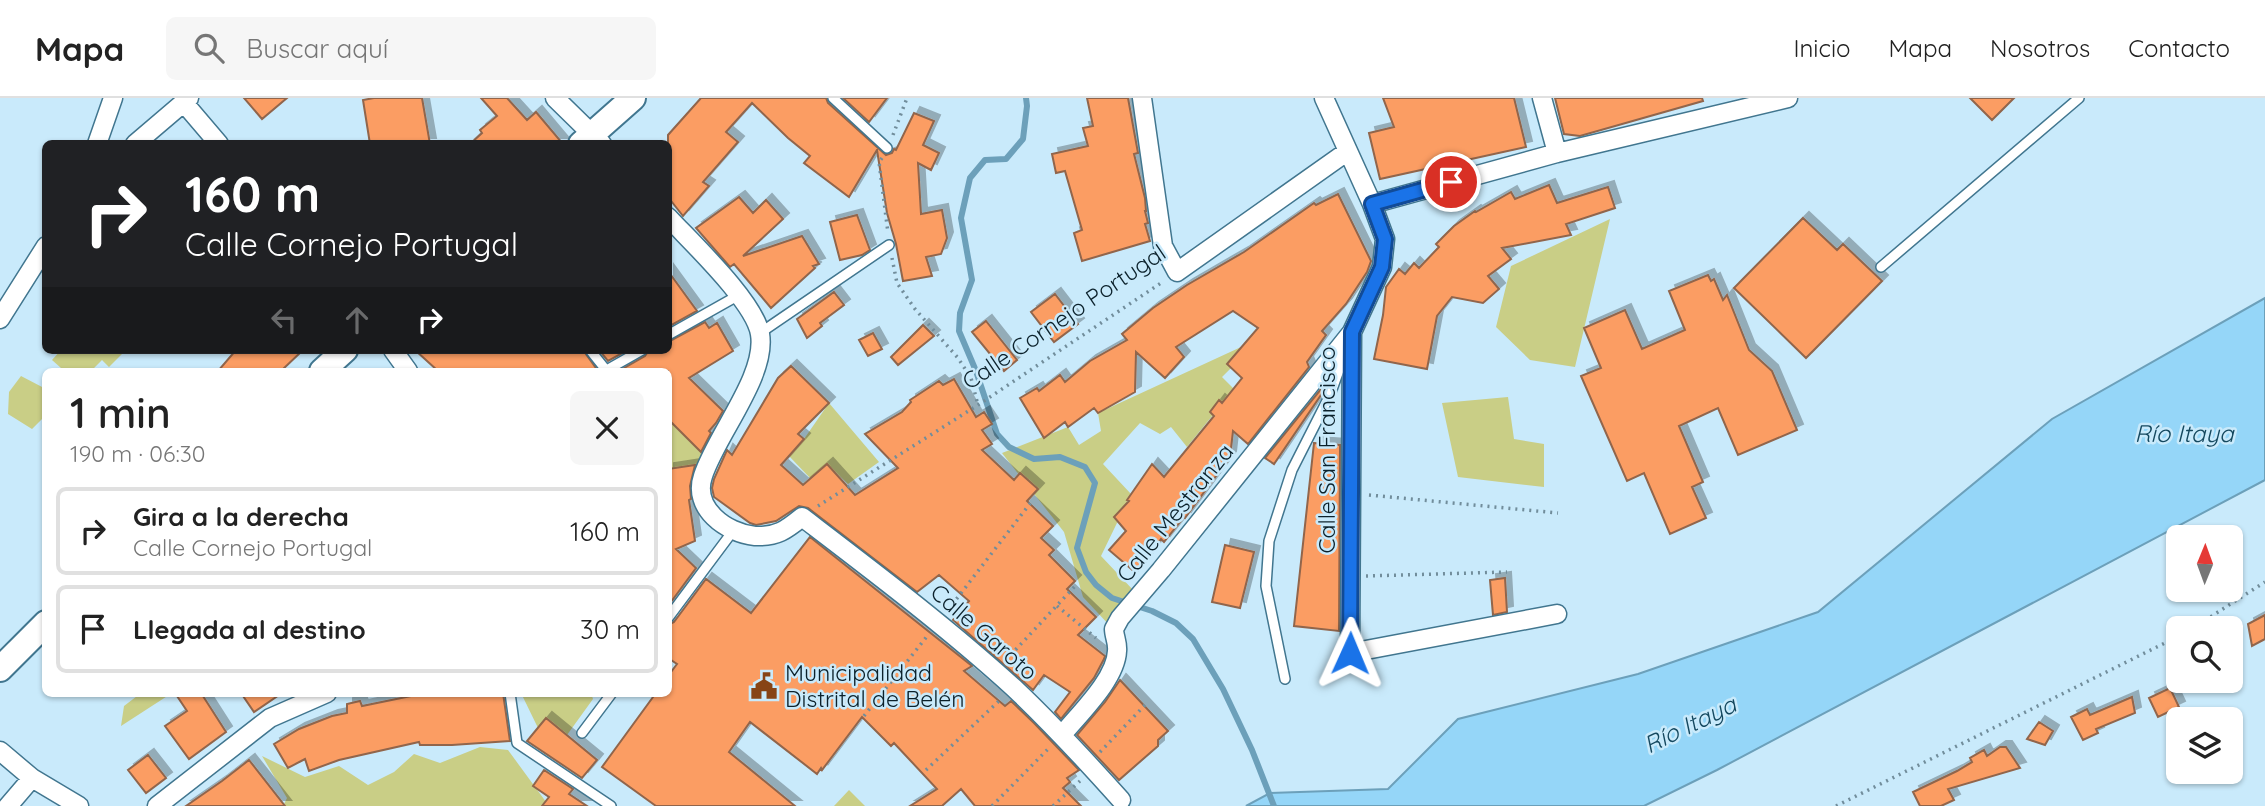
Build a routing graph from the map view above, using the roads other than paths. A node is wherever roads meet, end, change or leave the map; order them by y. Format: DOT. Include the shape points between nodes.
graph roads {
  1 [pos="113,98"];
  2 [pos="555,98"];
  3 [pos="633,98"];
  4 [pos="833,98"];
  5 [pos="1142,98"];
  6 [pos="1324,98"];
  7 [pos="1542,98"];
  8 [pos="1788,98"];
  9 [pos="2079,98"];
  10 [pos="186,100"];
  11 [pos="98,140"];
  12 [pos="140,140"];
  13 [pos="216,140"];
  14 [pos="592,140"];
  15 [pos="887,148"];
  16 [pos="1348,151"];
  17 [pos="1557,153"];
  18 [pos="1372,204"];
  19 [pos="672,221"];
  20 [pos="889,245"];
  21 [pos="42,252"];
  22 [pos="1881,267"];
  23 [pos="739,295"];
  24 [pos="0,319"];
  25 [pos="760,332"];
  26 [pos="1352,332"];
  27 [pos="672,333"];
  28 [pos="340,354"];
  29 [pos="593,354"];
  30 [pos="635,354"];
  31 [pos="324,368"];
  32 [pos="604,368"];
  33 [pos="611,368"];
  34 [pos="733,531"];
  35 [pos="672,613"];
  36 [pos="1557,614"];
  37 [pos="42,626"];
  38 [pos="0,669"];
  39 [pos="1285,679"];
  40 [pos="318,697"];
  41 [pos="511,697"];
  42 [pos="609,697"];
  43 [pos="582,733"];
  44 [pos="1062,735"];
  45 [pos="0,751"];
  46 [pos="32,778"];
  47 [pos="1121,800"];
  48 [pos="8,806"];
  49 [pos="79,806"];
  50 [pos="157,806"];
  51 [pos="611,806"];
  1 -- 11 [label="street"];
  2 -- 14 [label="street"];
  3 -- 14 [label="main road"];
  4 -- 15 [label="lane"];
  5 -- 16 [label="street, Calle Cornejo Portugal" via="1163,246 1177,272"];
  6 -- 16 [label="street, Calle San Francisco"];
  7 -- 17 [label="street"];
  8 -- 17 [label="street"];
  9 -- 22 [label="lane"];
  10 -- 12 [label="street"];
  10 -- 13 [label="street"];
  16 -- 18 [label="street, Calle San Francisco"];
  17 -- 18 [label="street"];
  18 -- 26 [label="street, Calle San Francisco" via="1385,239 1382,267"];
  19 -- 23 [label="street"];
  20 -- 25 [label="lane"];
  21 -- 24 [label="street"];
  23 -- 25 [label="street"];
  23 -- 27 [label="lane"];
  25 -- 34 [label="street" via="760,356 752,378 702,478 703,501 713,518"];
  26 -- 36 [label="street, Calle San Francisco" via="1350,653"];
  26 -- 39 [label="lane" via="1330,395 1292,470 1269,541 1266,586"];
  26 -- 44 [label="street, Calle Mestranza" via="1120,618 1114,629 1118,648 1110,676"];
  28 -- 31 [label="main road"];
  29 -- 32 [label="lane"];
  30 -- 33 [label="lane"];
  34 -- 35 [label="lane"];
  34 -- 44 [label="street, Calle Garoto" via="755,536 783,533 802,517 938,623"];
  37 -- 38 [label="main road"];
  40 -- 50 [label="street" via="270,718"];
  41 -- 51 [label="lane" via="517,743"];
  42 -- 43 [label="lane"];
  44 -- 47 [label="street, Calle Garoto"];
  45 -- 46 [label="street"];
  46 -- 48 [label="street"];
  46 -- 49 [label="street"];
}
